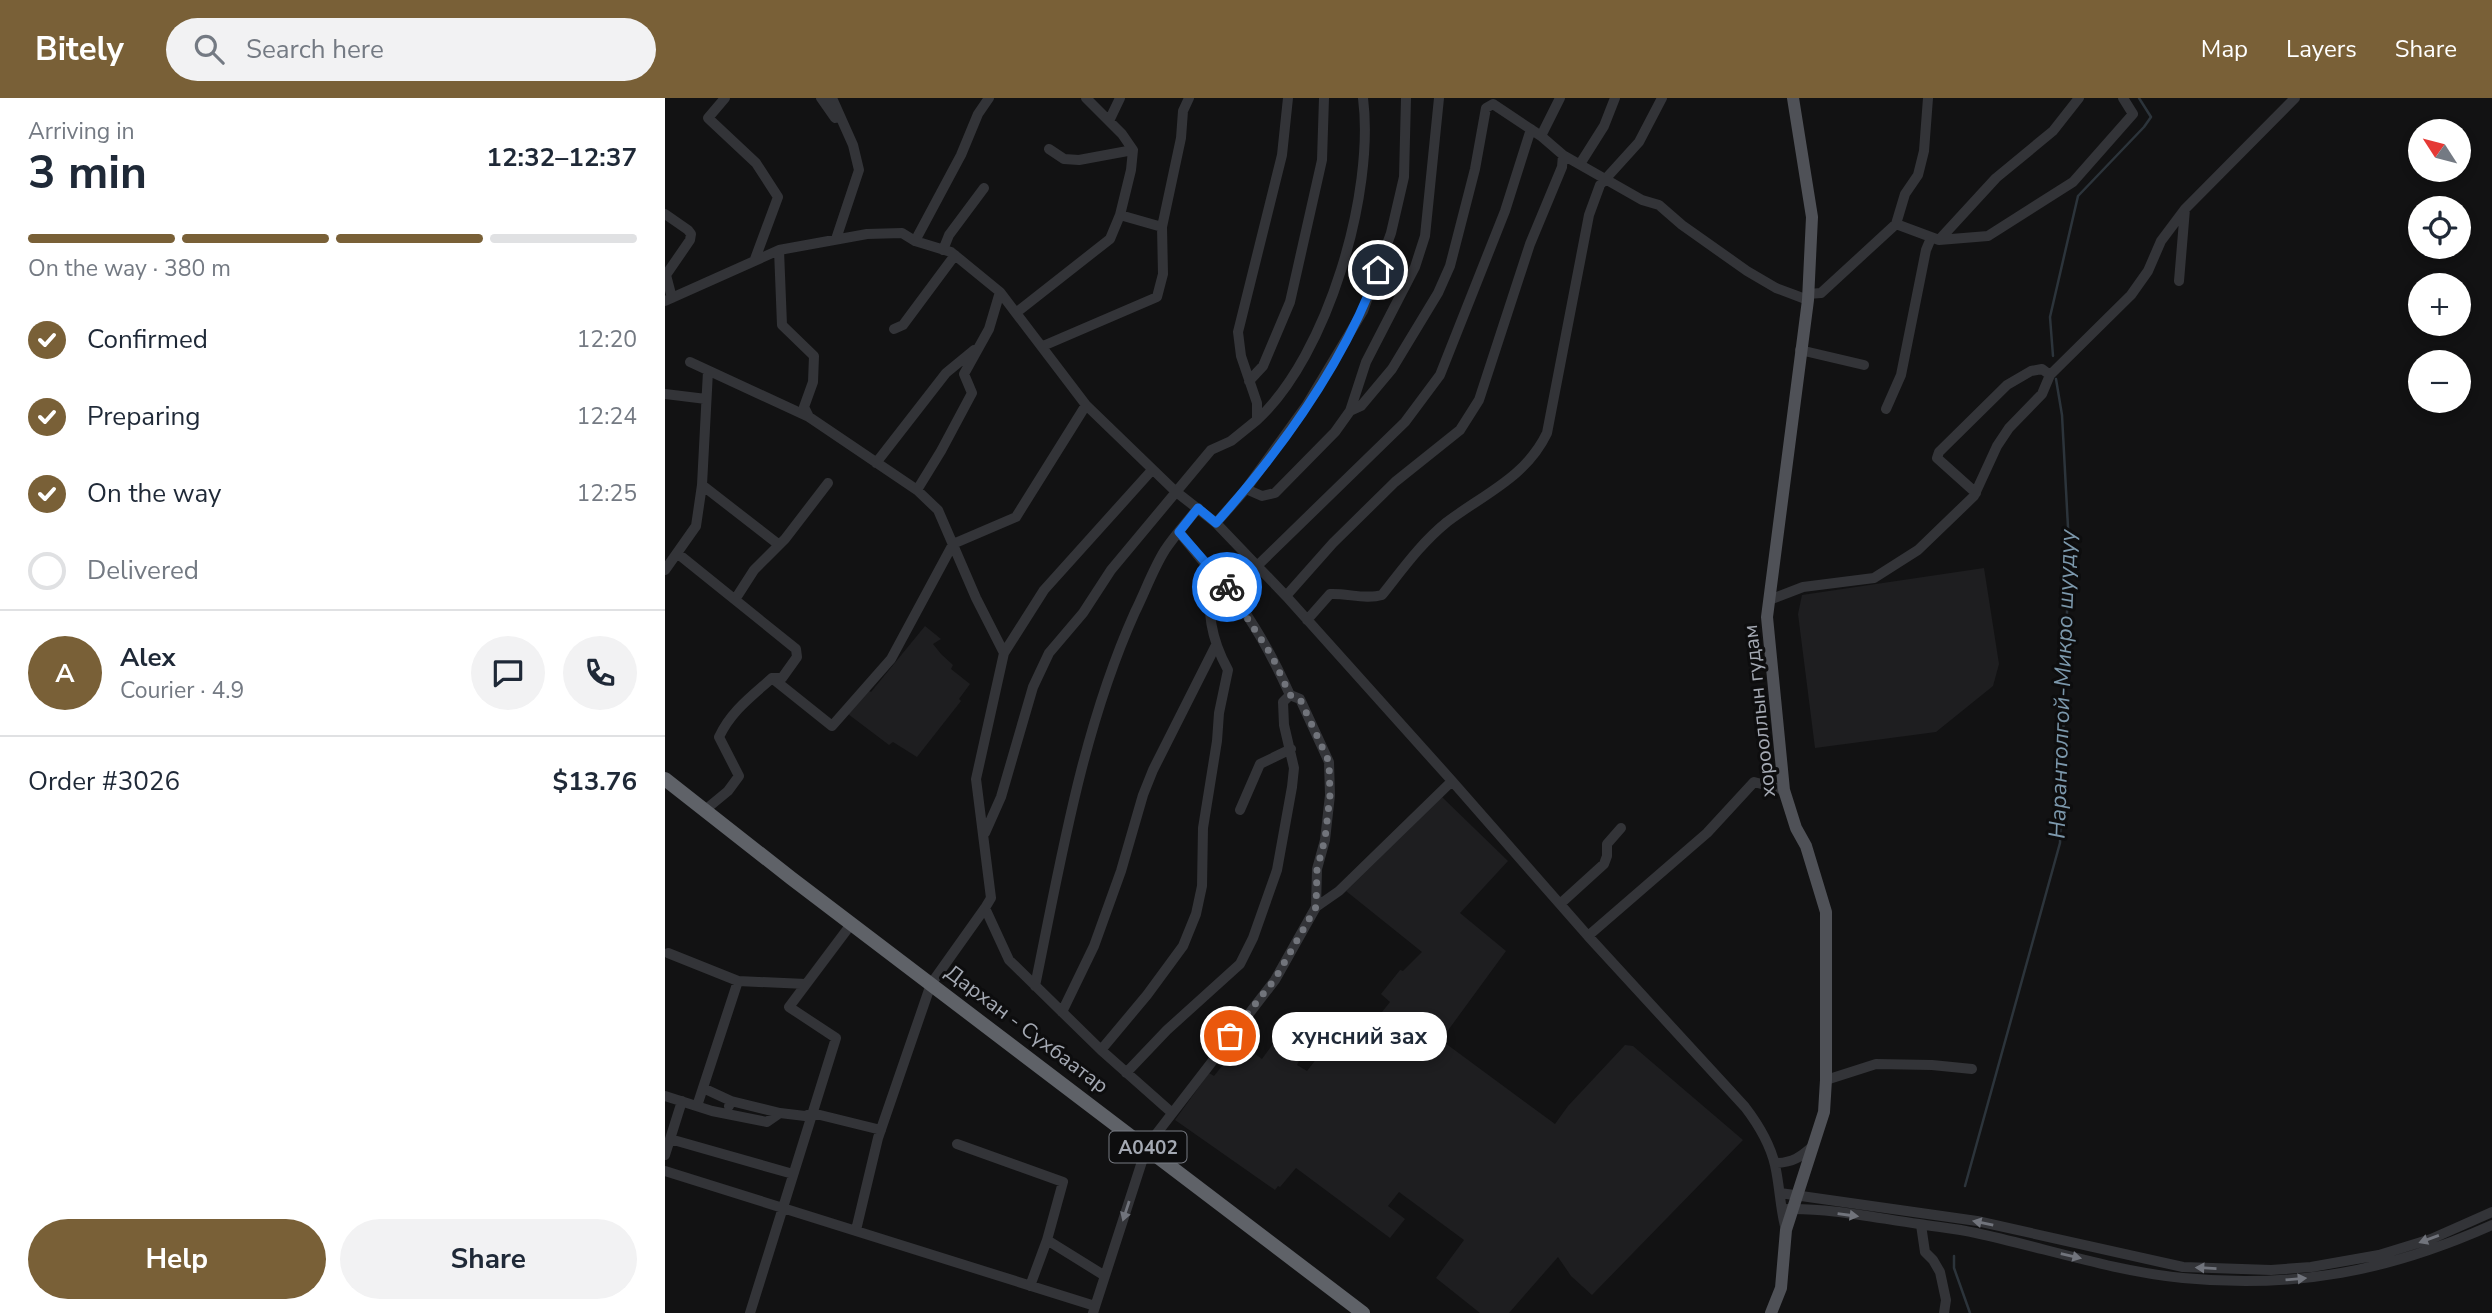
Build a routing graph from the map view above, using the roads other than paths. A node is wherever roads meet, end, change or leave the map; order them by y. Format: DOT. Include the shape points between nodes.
graph roads {
  1 [pos="725,98"];
  2 [pos="821,98"];
  3 [pos="832,98"];
  4 [pos="989,98"];
  5 [pos="1086,98"];
  6 [pos="1120,98"];
  7 [pos="1189,98"];
  8 [pos="1288,98"];
  9 [pos="1324,98"];
  10 [pos="1363,98"];
  11 [pos="1406,98"];
  12 [pos="1439,98"];
  13 [pos="1560,98"];
  14 [pos="1615,98"];
  15 [pos="1662,98"];
  16 [pos="1793,98"];
  17 [pos="1928,98"];
  18 [pos="2079,98"];
  19 [pos="2123,98"];
  20 [pos="2295,98"];
  21 [pos="1494,101"];
  22 [pos="1109,121"];
  23 [pos="1531,129"];
  24 [pos="1541,136"];
  25 [pos="849,139"];
  26 [pos="1049,149"];
  27 [pos="1133,150"];
  28 [pos="1563,155"];
  29 [pos="1580,164"];
  30 [pos="1605,180"];
  31 [pos="984,187"];
  32 [pos="2185,209"];
  33 [pos="665,214"];
  34 [pos="1120,215"];
  35 [pos="1896,224"];
  36 [pos="1162,227"];
  37 [pos="836,239"];
  38 [pos="1935,239"];
  39 [pos="915,241"];
  40 [pos="779,250"];
  41 [pos="943,250"];
  42 [pos="955,255"];
  43 [pos="755,259"];
  44 [pos="2179,281"];
  45 [pos="1000,292"];
  46 [pos="1808,297"];
  47 [pos="669,300"];
  48 [pos="1017,312"];
  49 [pos="894,330"];
  50 [pos="979,346"];
  51 [pos="1043,346"];
  52 [pos="1800,349"];
  53 [pos="690,362"];
  54 [pos="1864,365"];
  55 [pos="708,371"];
  56 [pos="2050,375"];
  57 [pos="1249,381"];
  58 [pos="665,394"];
  59 [pos="706,399"];
  60 [pos="1086,405"];
  61 [pos="1886,409"];
  62 [pos="1350,411"];
  63 [pos="809,417"];
  64 [pos="1257,420"];
  65 [pos="876,463"];
  66 [pos="1152,470"];
  67 [pos="828,484"];
  68 [pos="702,485"];
  69 [pos="1246,489"];
  70 [pos="917,490"];
  71 [pos="1175,491"];
  72 [pos="1976,493"];
  73 [pos="1198,508"];
  74 [pos="1216,523"];
  75 [pos="1179,532"];
  76 [pos="778,544"];
  77 [pos="953,544"];
  78 [pos="677,553"];
  79 [pos="1257,566"];
  80 [pos="666,567"];
  81 [pos="1215,576"];
  82 [pos="1286,596"];
  83 [pos="736,598"];
  84 [pos="1769,600"];
  85 [pos="1307,620"];
  86 [pos="1215,647"];
  87 [pos="1004,653"];
  88 [pos="772,678"];
  89 [pos="1290,695"];
  90 [pos="1291,749"];
  91 [pos="665,779"];
  92 [pos="1453,781"];
  93 [pos="1784,790"];
  94 [pos="705,810"];
  95 [pos="1240,810"];
  96 [pos="1621,828"];
  97 [pos="984,833"];
  98 [pos="1560,904"];
  99 [pos="1316,907"];
  100 [pos="985,908"];
  101 [pos="852,923"];
  102 [pos="1587,936"];
  103 [pos="668,953"];
  104 [pos="738,981"];
  105 [pos="806,984"];
  106 [pos="931,984"];
  107 [pos="1035,986"];
  108 [pos="1062,1012"];
  109 [pos="1101,1050"];
  110 [pos="1972,1069"];
  111 [pos="1126,1073"];
  112 [pos="1826,1080"];
  113 [pos="702,1088"];
  114 [pos="665,1096"];
  115 [pos="682,1101"];
  116 [pos="731,1101"];
  117 [pos="697,1106"];
  118 [pos="727,1112"];
  119 [pos="1171,1112"];
  120 [pos="812,1113"];
  121 [pos="780,1114"];
  122 [pos="881,1130"];
  123 [pos="670,1139"];
  124 [pos="957,1144"];
  125 [pos="1814,1145"];
  126 [pos="1147,1146"];
  127 [pos="665,1156"];
  128 [pos="1775,1163"];
  129 [pos="665,1171"];
  130 [pos="793,1174"];
  131 [pos="1780,1194"];
  132 [pos="1796,1195"];
  133 [pos="782,1209"];
  134 [pos="1794,1209"];
  135 [pos="1780,1210"];
  136 [pos="2492,1212"];
  137 [pos="1921,1224"];
  138 [pos="2492,1225"];
  139 [pos="856,1230"];
  140 [pos="1786,1230"];
  141 [pos="1047,1240"];
  142 [pos="1105,1276"];
  143 [pos="1030,1286"];
  144 [pos="1094,1310"];
  145 [pos="750,1313"];
  146 [pos="1363,1313"];
  147 [pos="1771,1313"];
  148 [pos="1944,1313"];
  1 -- 43 [label="street" via="708,118 756,163 778,197"];
  2 -- 25 [label="street"];
  3 -- 25 [label="street"];
  4 -- 39 [label="street"];
  5 -- 22 [label="street"];
  6 -- 22 [label="street"];
  7 -- 36 [label="street"];
  8 -- 57 [label="street" via="1272,202 1238,332"];
  9 -- 57 [label="street" via="1322,160 1290,302 1263,366"];
  10 -- 64 [label="street" via="1365,153 1340,273 1315,337 1285,387"];
  11 -- 69 [label="street" via="1404,177 1391,233 1363,311 1306,407"];
  12 -- 62 [label="street" via="1425,236 1415,267 1366,362"];
  13 -- 24 [label="street"];
  14 -- 29 [label="street"];
  15 -- 30 [label="street" via="1639,142"];
  16 -- 46 [label="main road, хорооллын гудам" via="1812,217"];
  17 -- 35 [label="street" via="1918,175 1905,194"];
  18 -- 38 [label="street" via="2053,131 1996,178"];
  19 -- 38 [label="street" via="2133,114 2073,182 1988,236"];
  20 -- 32 [label="street"];
  21 -- 23 [label="street"];
  21 -- 62 [label="street" via="1486,108 1455,252 1438,293 1383,381"];
  22 -- 27 [label="street"];
  23 -- 24 [label="street"];
  23 -- 79 [label="street" via="1505,211 1434,387 1405,422"];
  24 -- 28 [label="street"];
  25 -- 37 [label="street" via="859,170"];
  26 -- 27 [label="street" via="1064,159 1079,160"];
  27 -- 34 [label="street"];
  28 -- 29 [label="street"];
  28 -- 82 [label="street" via="1479,400 1468,420 1395,482"];
  29 -- 30 [label="street"];
  30 -- 46 [label="street" via="1659,205 1776,288"];
  30 -- 85 [label="street" via="1589,215 1547,433 1539,450 1514,476 1447,522 1395,575 1382,595 1330,594"];
  31 -- 41 [label="street"];
  32 -- 44 [label="street"];
  32 -- 56 [label="street" via="2131,295"];
  33 -- 47 [label="street" via="691,234 666,275"];
  34 -- 36 [label="street"];
  34 -- 48 [label="street" via="1110,239"];
  35 -- 38 [label="street"];
  35 -- 46 [label="street" via="1821,293"];
  36 -- 51 [label="street" via="1163,274 1157,297"];
  37 -- 39 [label="street" via="902,233"];
  37 -- 40 [label="street"];
  38 -- 61 [label="street" via="1926,250 1901,375"];
  39 -- 41 [label="street"];
  40 -- 43 [label="street"];
  40 -- 63 [label="street" via="782,325 814,356 813,382 804,407"];
  41 -- 42 [label="street"];
  42 -- 45 [label="street"];
  42 -- 49 [label="street" via="903,325"];
  43 -- 47 [label="street"];
  45 -- 48 [label="street"];
  45 -- 50 [label="street"];
  46 -- 52 [label="main road, хорооллын гудам"];
  48 -- 51 [label="street"];
  50 -- 65 [label="street" via="946,373"];
  50 -- 70 [label="street" via="964,374 972,393"];
  51 -- 60 [label="street"];
  52 -- 54 [label="street"];
  52 -- 84 [label="main road, хорооллын гудам"];
  53 -- 55 [label="street"];
  55 -- 59 [label="street"];
  55 -- 63 [label="street"];
  56 -- 72 [label="street" via="2042,394 1997,446"];
  56 -- 72 [label="street" via="2042,369 2031,371 2007,385 1939,452 1942,465"];
  57 -- 64 [label="street"];
  58 -- 59 [label="street"];
  59 -- 68 [label="street"];
  60 -- 66 [label="street"];
  60 -- 77 [label="street" via="1016,517"];
  62 -- 69 [label="street" via="1275,493 1262,496"];
  63 -- 65 [label="street"];
  64 -- 71 [label="street" via="1211,450"];
  65 -- 70 [label="street"];
  66 -- 71 [label="street"];
  66 -- 87 [label="street" via="1044,590"];
  67 -- 76 [label="street"];
  68 -- 76 [label="street"];
  68 -- 78 [label="street" via="696,526"];
  69 -- 74 [label="street"];
  70 -- 77 [label="street" via="938,510"];
  71 -- 73 [label="street"];
  71 -- 97 [label="street" via="1049,653 1033,687 1001,797"];
  72 -- 84 [label="street" via="1918,550 1874,579 1803,587"];
  73 -- 74 [label="street"];
  73 -- 75 [label="street"];
  74 -- 79 [label="street"];
  75 -- 81 [label="street"];
  75 -- 107 [label="street" via="1165,551 1124,638 1092,730"];
  76 -- 83 [label="street"];
  77 -- 87 [label="street"];
  77 -- 88 [label="street" via="891,659 832,726"];
  78 -- 80 [label="street"];
  78 -- 83 [label="street"];
  79 -- 82 [label="street"];
  81 -- 86 [label="street" via="1209,594"];
  81 -- 89 [label="street" via="1272,656"];
  82 -- 85 [label="street"];
  83 -- 88 [label="street" via="796,649 797,657 782,678"];
  84 -- 93 [label="main road, хорооллын гудам" via="1768,640"];
  85 -- 92 [label="street"];
  86 -- 108 [label="street" via="1153,769 1094,946"];
  86 -- 109 [label="street" via="1228,670 1203,828 1202,886 1196,914 1183,946"];
  87 -- 97 [label="street" via="976,779"];
  88 -- 94 [label="street" via="726,722 719,737 739,776"];
  89 -- 90 [label="street" via="1283,702"];
  89 -- 99 [label="street" via="1300,699 1329,762 1330,795 1317,869"];
  90 -- 95 [label="street" via="1260,764"];
  90 -- 111 [label="street" via="1294,768 1277,870 1240,964"];
  91 -- 94 [label="highway, Дархан - Сүхбаатар / A0402"];
  92 -- 98 [label="street"];
  92 -- 99 [label="street" via="1339,891"];
  93 -- 102 [label="street" via="1754,782 1707,833"];
  93 -- 112 [label="main road, хорооллын гудам" via="1826,912"];
  94 -- 101 [label="highway, Дархан - Сүхбаатар / A0402"];
  96 -- 98 [label="street" via="1607,845 1604,864"];
  97 -- 100 [label="street" via="991,898"];
  98 -- 102 [label="street"];
  99 -- 119 [label="street" via="1275,979"];
  100 -- 106 [label="street"];
  100 -- 107 [label="street" via="1009,960"];
  101 -- 105 [label="street"];
  101 -- 106 [label="highway, Дархан - Сүхбаатар / A0402"];
  102 -- 128 [label="street" via="1745,1107 1764,1135"];
  103 -- 104 [label="street"];
  104 -- 105 [label="street"];
  104 -- 113 [label="street"];
  105 -- 120 [label="street" via="789,1007 836,1038"];
  106 -- 122 [label="street"];
  106 -- 126 [label="highway, Дархан - Сүхбаатар / A0402"];
  107 -- 108 [label="street"];
  108 -- 109 [label="street"];
  109 -- 111 [label="street"];
  110 -- 112 [label="street" via="1876,1064"];
  111 -- 119 [label="street"];
  112 -- 125 [label="main road, хорооллын гудам" via="1824,1112"];
  113 -- 116 [label="street"];
  113 -- 117 [label="street"];
  114 -- 115 [label="street"];
  115 -- 117 [label="street"];
  115 -- 123 [label="street"];
  116 -- 118 [label="street"];
  116 -- 121 [label="street"];
  117 -- 118 [label="street"];
  118 -- 121 [label="street" via="767,1122"];
  119 -- 126 [label="street"];
  120 -- 121 [label="street"];
  120 -- 122 [label="street"];
  120 -- 130 [label="street"];
  122 -- 139 [label="street"];
  123 -- 127 [label="street"];
  123 -- 130 [label="street"];
  124 -- 141 [label="street" via="1063,1182"];
  125 -- 128 [label="street" via="1797,1160"];
  125 -- 132 [label="main road, хорооллын гудам"];
  126 -- 142 [label="street, one-way"];
  126 -- 146 [label="highway, Дархан - Сүхбаатар / A0402"];
  128 -- 131 [label="street"];
  129 -- 133 [label="street"];
  130 -- 133 [label="street"];
  131 -- 132 [label="street"];
  131 -- 135 [label="street"];
  132 -- 134 [label="main road, хорооллын гудам"];
  136 -- 132 [label="street, one-way" via="2379,1255 2271,1270 2183,1267 1977,1222"];
  133 -- 139 [label="street"];
  133 -- 145 [label="street"];
  134 -- 135 [label="street"];
  134 -- 137 [label="street, one-way"];
  134 -- 140 [label="main road, хорооллын гудам"];
  135 -- 140 [label="street"];
  137 -- 138 [label="street, one-way" via="2157,1274 2271,1281 2371,1269"];
  137 -- 148 [label="street" via="1925,1252 1940,1272"];
  139 -- 143 [label="street"];
  140 -- 147 [label="main road, хорооллын гудам" via="1781,1288"];
  141 -- 142 [label="street"];
  141 -- 143 [label="street"];
  142 -- 144 [label="street"];
  143 -- 144 [label="street"];
}
